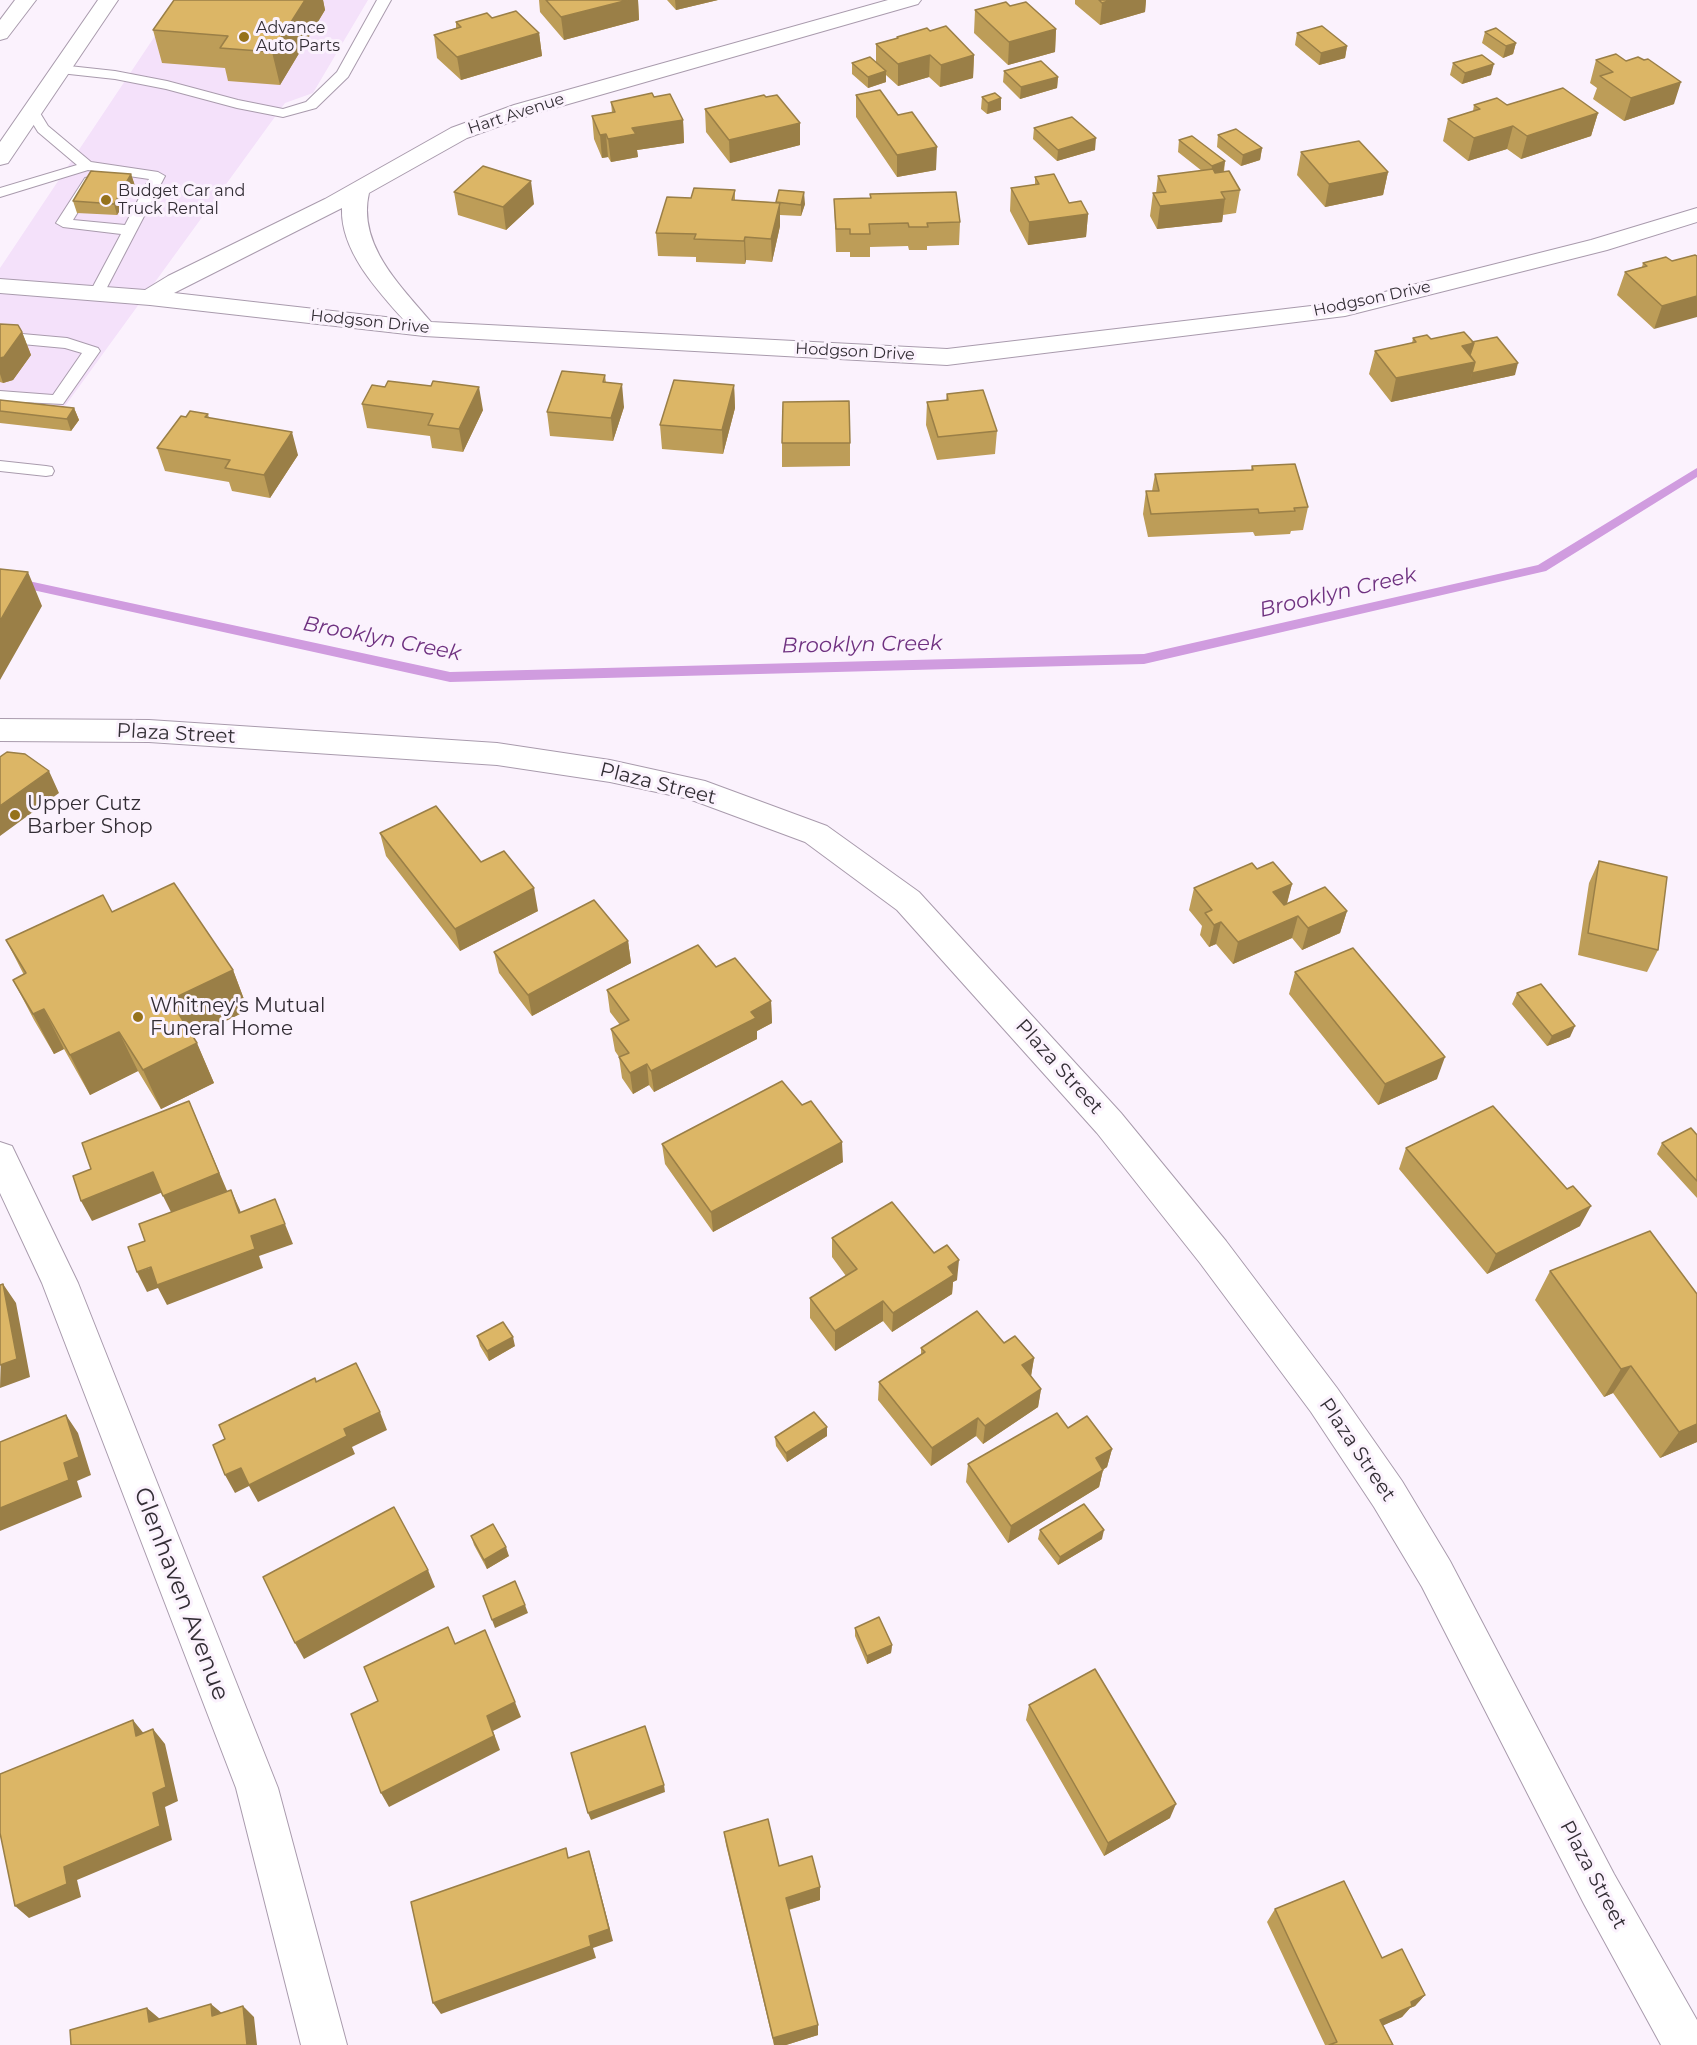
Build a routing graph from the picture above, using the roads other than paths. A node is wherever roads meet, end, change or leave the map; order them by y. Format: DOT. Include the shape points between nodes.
graph roads {
  1 [pos="26,0"];
  2 [pos="108,0"];
  3 [pos="384,0"];
  4 [pos="911,0"];
  5 [pos="0,34"];
  6 [pos="60,69"];
  7 [pos="32,111"];
  8 [pos="0,158"];
  9 [pos="92,166"];
  10 [pos="358,189"];
  11 [pos="0,193"];
  12 [pos="1697,215"];
  13 [pos="130,230"];
  14 [pos="0,286"];
  15 [pos="97,294"];
  16 [pos="150,298"];
  17 [pos="424,329"];
  18 [pos="0,337"];
  19 [pos="0,396"];
  20 [pos="0,466"];
  21 [pos="46,471"];
  22 [pos="0,730"];
  23 [pos="0,1156"];
  24 [pos="324,2045"];
  25 [pos="1686,2045"];
  1 -- 5 [label="street"];
  2 -- 6 [label="street"];
  3 -- 6 [label="lane" via="343,74 311,105 283,113 157,83"];
  4 -- 10 [label="street, Hart Avenue" via="522,110 459,133"];
  6 -- 7 [label="street"];
  7 -- 8 [label="street"];
  7 -- 9 [label="lane" via="44,129"];
  9 -- 11 [label="lane"];
  9 -- 13 [label="lane" via="158,176"];
  9 -- 13 [label="lane" via="63,223"];
  10 -- 16 [label="street, Hart Avenue"];
  10 -- 17 [label="street" via="354,215 361,243 382,279"];
  12 -- 17 [label="street, Hodgson Drive" via="1599,245 1345,309 947,357"];
  13 -- 15 [label="lane"];
  14 -- 15 [label="street, Hodgson Drive"];
  15 -- 16 [label="street, Hodgson Drive"];
  16 -- 17 [label="street, Hodgson Drive"];
  18 -- 19 [label="lane" via="67,343 92,351 57,400"];
  20 -- 21 [label="lane"];
  22 -- 25 [label="street, Plaza Street" via="149,731 497,754 610,771 694,789 816,834 908,901 1109,1123 1213,1252 1331,1409 1436,1574 1599,1889"];
  23 -- 24 [label="street, Glenhaven Avenue" via="60,1283 257,1788"];
}
